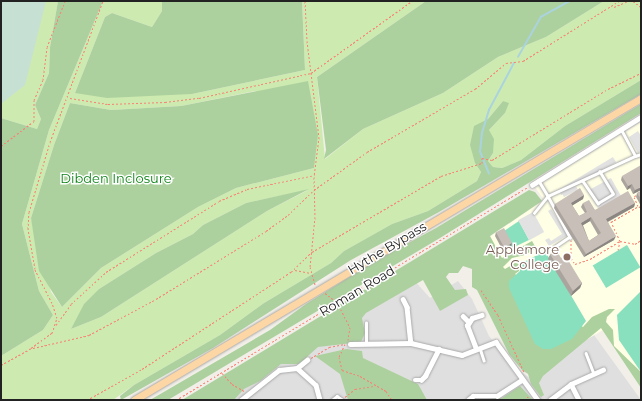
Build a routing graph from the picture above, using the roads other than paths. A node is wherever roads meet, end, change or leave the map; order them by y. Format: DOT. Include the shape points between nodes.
graph roads {
  1 [pos="641,98"];
  2 [pos="641,117"];
  3 [pos="620,130"];
  4 [pos="641,154"];
  5 [pos="635,156"];
  6 [pos="600,172"];
  7 [pos="539,181"];
  8 [pos="583,181"];
  9 [pos="532,185"];
  10 [pos="548,196"];
  11 [pos="534,213"];
  12 [pos="555,247"];
  13 [pos="403,299"];
  14 [pos="482,315"];
  15 [pos="463,316"];
  16 [pos="469,322"];
  17 [pos="366,323"];
  18 [pos="411,343"];
  19 [pos="347,344"];
  20 [pos="366,344"];
  21 [pos="439,349"];
  22 [pos="478,349"];
  23 [pos="586,353"];
  24 [pos="307,360"];
  25 [pos="484,360"];
  26 [pos="297,368"];
  27 [pos="603,370"];
  28 [pos="594,374"];
  29 [pos="415,380"];
  30 [pos="522,380"];
  31 [pos="571,384"];
  32 [pos="342,399"];
  33 [pos="134,400"];
  34 [pos="241,400"];
  35 [pos="320,400"];
  36 [pos="332,400"];
  37 [pos="468,400"];
  38 [pos="538,400"];
  39 [pos="550,400"];
  40 [pos="579,400"];
  1 -- 33 [label="main road, Hythe Bypass"];
  2 -- 3 [label="street"];
  3 -- 5 [label="lane" via="634,148"];
  3 -- 7 [label="street"];
  4 -- 5 [label="lane"];
  5 -- 6 [label="lane"];
  6 -- 8 [label="lane"];
  6 -- 8 [label="lane" via="613,194 598,203"];
  7 -- 9 [label="street"];
  7 -- 10 [label="lane"];
  8 -- 10 [label="lane"];
  10 -- 11 [label="lane"];
  10 -- 12 [label="lane" via="570,237"];
  13 -- 18 [label="street" via="408,307"];
  14 -- 16 [label="street" via="472,318"];
  15 -- 16 [label="street"];
  16 -- 22 [label="street" via="469,335"];
  17 -- 20 [label="lane"];
  18 -- 20 [label="street"];
  18 -- 21 [label="street"];
  19 -- 20 [label="street"];
  21 -- 22 [label="street" via="462,355"];
  21 -- 29 [label="street" via="425,376 421,380"];
  22 -- 25 [label="lane"];
  22 -- 30 [label="street" via="496,342"];
  23 -- 28 [label="lane"];
  24 -- 26 [label="street"];
  26 -- 34 [label="street" via="282,368"];
  26 -- 35 [label="street" via="316,385"];
  27 -- 28 [label="street"];
  28 -- 31 [label="street"];
  30 -- 37 [label="street" via="497,396 473,396"];
  30 -- 38 [label="street"];
  31 -- 39 [label="street"];
  31 -- 40 [label="street"];
  32 -- 36 [label="lane" via="337,396"];
}
